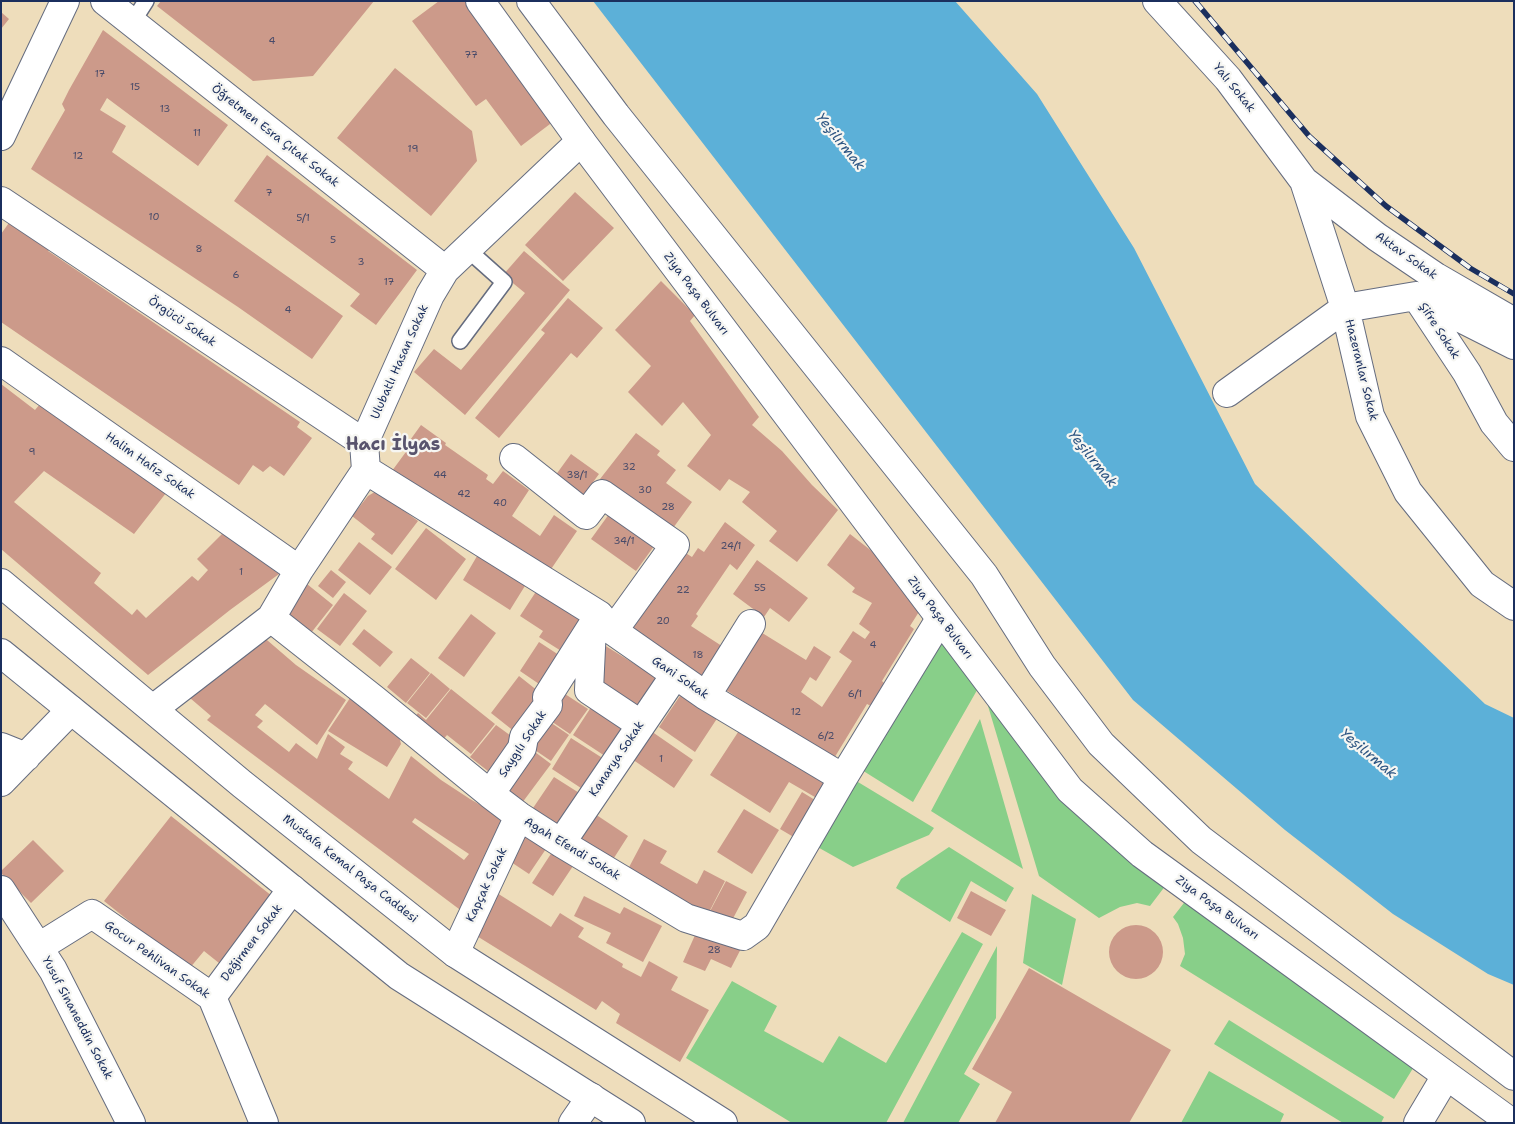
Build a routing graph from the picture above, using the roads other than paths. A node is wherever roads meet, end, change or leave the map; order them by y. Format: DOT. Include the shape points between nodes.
graph roads {
  1 [pos="65,1"];
  2 [pos="105,1"];
  3 [pos="480,1"];
  4 [pos="531,1"];
  5 [pos="1157,1"];
  6 [pos="139,12"];
  7 [pos="1,136"];
  8 [pos="581,141"];
  9 [pos="1304,181"];
  10 [pos="1,201"];
  11 [pos="467,249"];
  12 [pos="445,270"];
  13 [pos="1416,296"];
  14 [pos="1345,308"];
  15 [pos="1514,322"];
  16 [pos="460,341"];
  17 [pos="1514,345"];
  18 [pos="1,361"];
  19 [pos="1227,393"];
  20 [pos="364,443"];
  21 [pos="1514,447"];
  22 [pos="514,458"];
  23 [pos="366,470"];
  24 [pos="299,570"];
  25 [pos="1,583"];
  26 [pos="1514,606"];
  27 [pos="271,618"];
  28 [pos="940,619"];
  29 [pos="601,624"];
  30 [pos="751,624"];
  31 [pos="1,653"];
  32 [pos="674,675"];
  33 [pos="706,696"];
  34 [pos="153,709"];
  35 [pos="71,710"];
  36 [pos="640,724"];
  37 [pos="14,752"];
  38 [pos="843,778"];
  39 [pos="1,782"];
  40 [pos="490,794"];
  41 [pos="519,816"];
  42 [pos="561,843"];
  43 [pos="292,889"];
  44 [pos="1,890"];
  45 [pos="38,947"];
  46 [pos="455,953"];
  47 [pos="212,997"];
  48 [pos="1446,1076"];
  49 [pos="1514,1076"];
  50 [pos="591,1097"];
  51 [pos="131,1123"];
  52 [pos="264,1123"];
  53 [pos="573,1123"];
  54 [pos="631,1123"];
  55 [pos="723,1123"];
  56 [pos="1418,1123"];
  57 [pos="1512,1123"];
  1 -- 7 [label="street"];
  2 -- 6 [label="street, Öğretmen Esra Çıtak Sokak"];
  3 -- 8 [label="street, Ziya Paşa Bulvarı"];
  4 -- 49 [label="street" via="616,115 984,575 1042,666 1101,744 1201,840"];
  5 -- 9 [label="street, Yalı Sokak" via="1228,79"];
  6 -- 12 [label="street, Öğretmen Esra Çıtak Sokak"];
  8 -- 11 [label="street, Ulubatlı Hasan Sokak"];
  8 -- 28 [label="street, Ziya Paşa Bulvarı"];
  9 -- 14 [label="street, Hazeranlar Sokak"];
  9 -- 15 [label="street, Aktav Sokak" via="1436,277"];
  10 -- 20 [label="street, Örgücü Sokak"];
  11 -- 12 [label="street, Ulubatlı Hasan Sokak"];
  11 -- 16 [label="lane" via="504,282"];
  12 -- 20 [label="street, Ulubatlı Hasan Sokak" via="430,295"];
  13 -- 14 [label="street, Şifre Sokak"];
  13 -- 17 [label="street"];
  13 -- 21 [label="street, Şifre Sokak" via="1467,374 1494,423"];
  14 -- 19 [label="street, Şifre Sokak"];
  14 -- 26 [label="street, Hazeranlar Sokak" via="1370,416 1408,492 1482,584"];
  18 -- 24 [label="street, Halim Hafız Sokak"];
  20 -- 23 [label="street, Ulubatlı Hasan Sokak"];
  22 -- 29 [label="street, Saygılı Sokak" via="586,515 602,494 675,545"];
  23 -- 24 [label="street"];
  23 -- 29 [label="street, Gani Sokak"];
  24 -- 27 [label="street"];
  25 -- 34 [label="street, Mustafa Kemal Paşa Caddesi"];
  27 -- 34 [label="street"];
  27 -- 40 [label="street, Agah Efendi Sokak"];
  28 -- 38 [label="street"];
  28 -- 48 [label="street, Ziya Paşa Bulvarı" via="1070,790 1142,854"];
  29 -- 32 [label="street, Gani Sokak"];
  29 -- 36 [label="street" via="589,690"];
  29 -- 40 [label="street, Saygılı Sokak" via="547,697 548,705 524,737 522,748"];
  30 -- 33 [label="street"];
  31 -- 35 [label="street"];
  32 -- 33 [label="street, Gani Sokak"];
  32 -- 36 [label="street, Kanarya Sokak"];
  33 -- 38 [label="street, Gani Sokak"];
  34 -- 46 [label="street, Mustafa Kemal Paşa Caddesi"];
  35 -- 37 [label="street"];
  35 -- 43 [label="street"];
  36 -- 42 [label="street, Kanarya Sokak"];
  37 -- 39 [label="street"];
  38 -- 42 [label="street, Agah Efendi Sokak" via="757,926 743,936 686,918"];
  40 -- 41 [label="street, Agah Efendi Sokak"];
  41 -- 42 [label="street, Agah Efendi Sokak"];
  41 -- 46 [label="street, Kapçak Sokak"];
  43 -- 47 [label="street, Değirmen Sokak"];
  43 -- 50 [label="street" via="399,976"];
  44 -- 45 [label="street, Yusuf Sinaneddin Sokak"];
  45 -- 47 [label="street, Gocur Pehlivan Sokak" via="92,914"];
  45 -- 51 [label="street, Yusuf Sinaneddin Sokak" via="54,970"];
  46 -- 55 [label="street, Mustafa Kemal Paşa Caddesi"];
  47 -- 52 [label="street, Gocur Pehlivan Sokak"];
  48 -- 56 [label="street"];
  48 -- 57 [label="street, Ziya Paşa Bulvarı"];
  50 -- 53 [label="street"];
  50 -- 54 [label="street"];
}
